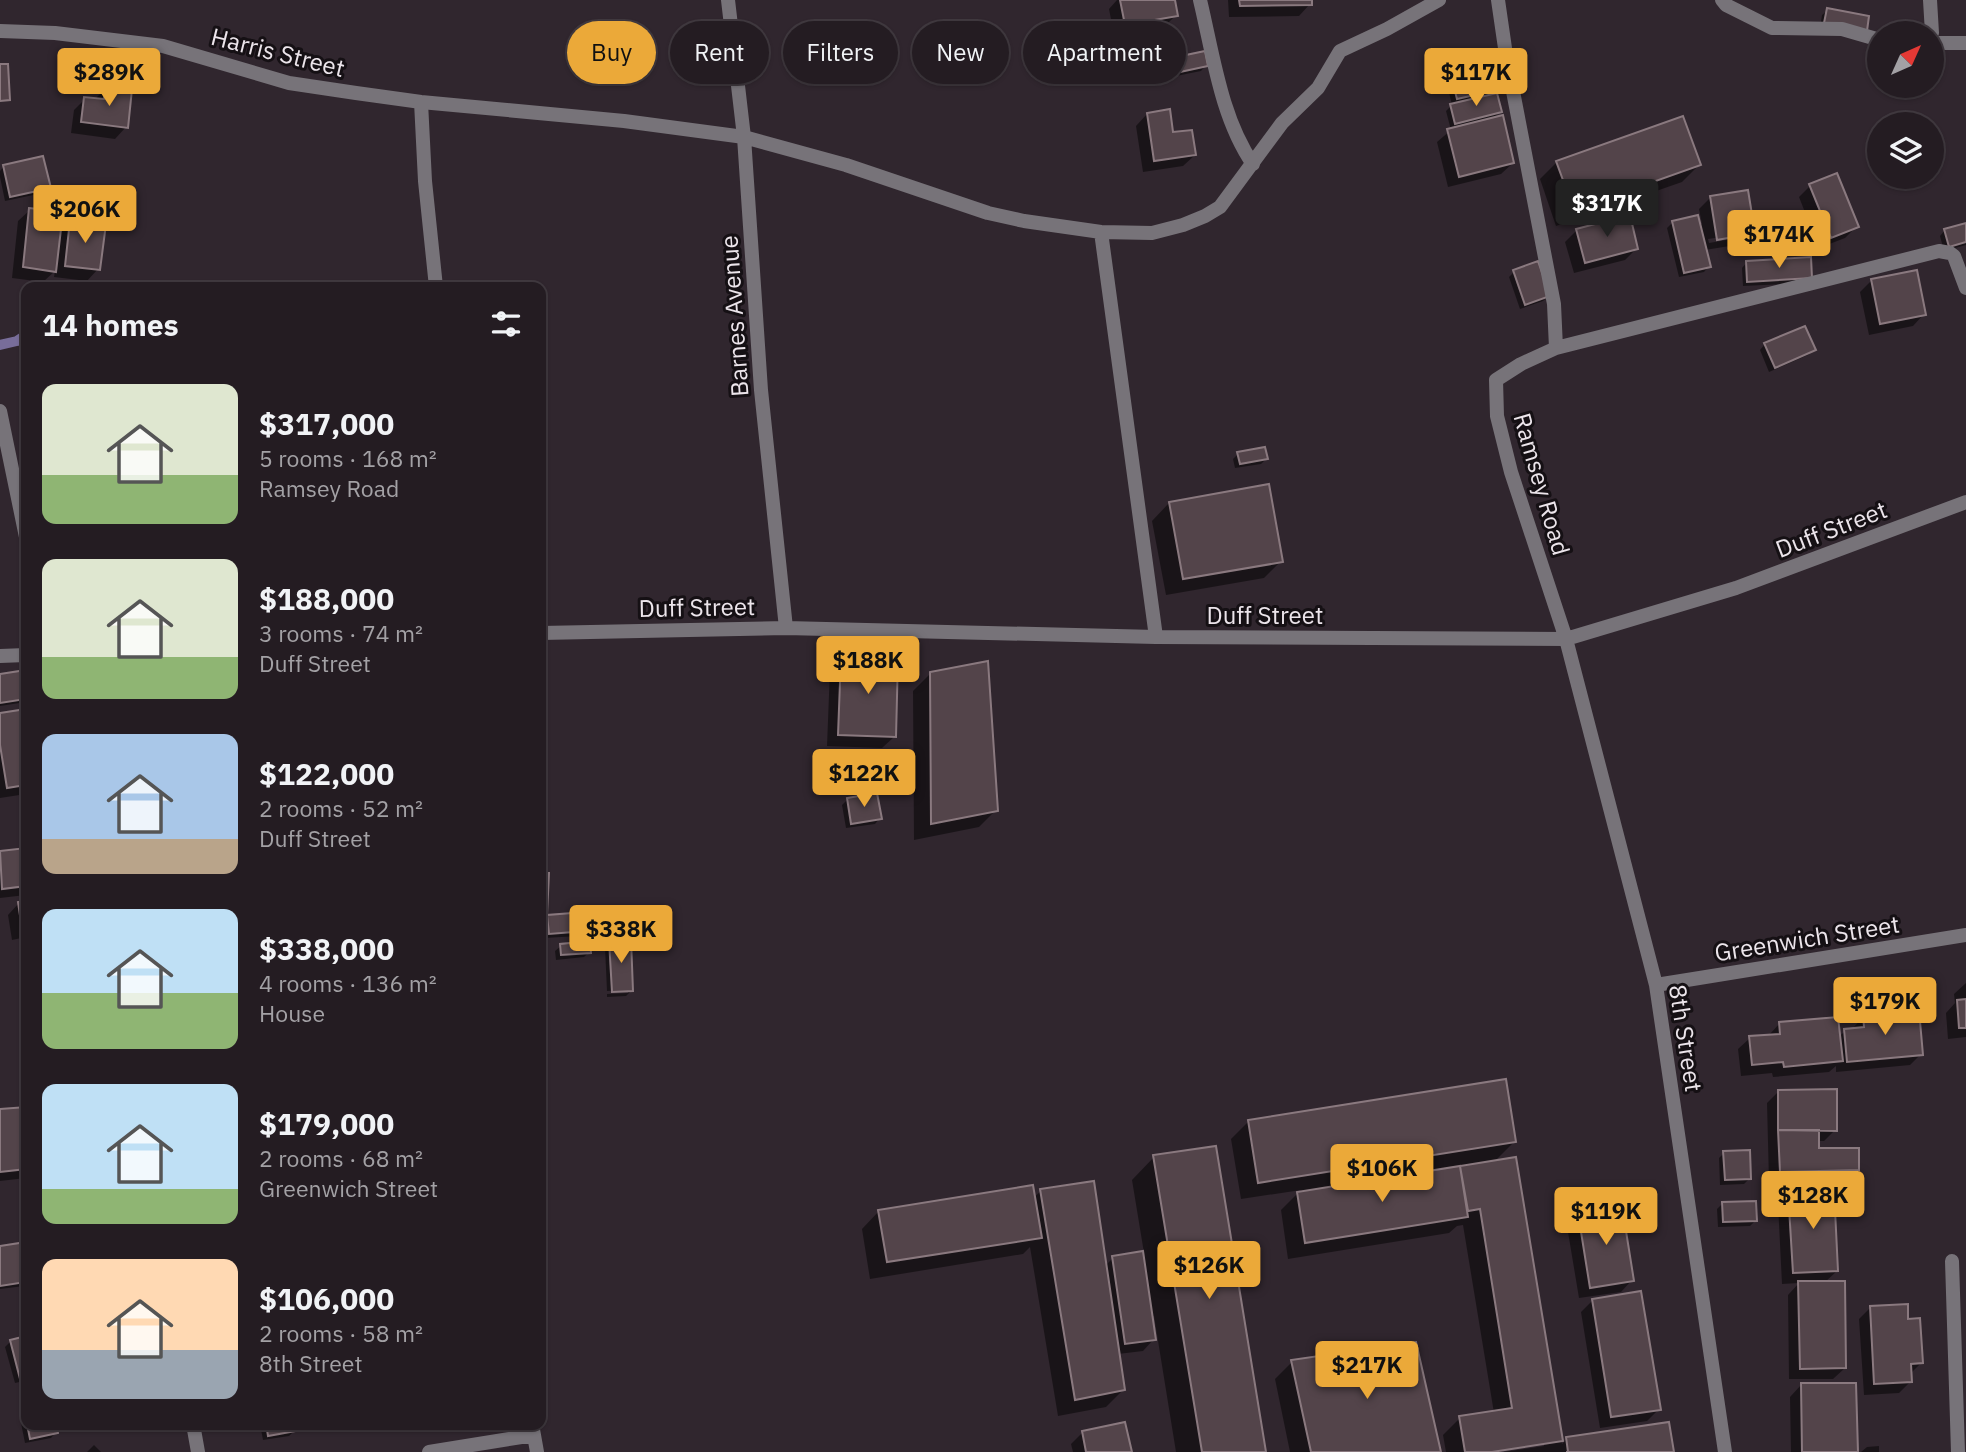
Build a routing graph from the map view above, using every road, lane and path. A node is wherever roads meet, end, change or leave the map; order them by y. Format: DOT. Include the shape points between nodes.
graph roads {
  1 [pos="728,0"];
  2 [pos="1200,0"];
  3 [pos="1439,0"];
  4 [pos="1498,0"];
  5 [pos="1722,0"];
  6 [pos="1930,0"];
  7 [pos="1931,21"];
  8 [pos="0,31"];
  9 [pos="1867,36"];
  10 [pos="1944,43"];
  11 [pos="1966,43"];
  12 [pos="421,102"];
  13 [pos="744,137"];
  14 [pos="1253,164"];
  15 [pos="1101,232"];
  16 [pos="435,282"];
  17 [pos="1966,288"];
  18 [pos="1556,348"];
  19 [pos="0,411"];
  20 [pos="1966,502"];
  21 [pos="21,513"];
  22 [pos="786,628"];
  23 [pos="546,633"];
  24 [pos="1156,637"];
  25 [pos="1566,639"];
  26 [pos="21,655"];
  27 [pos="0,656"];
  28 [pos="1966,935"];
  29 [pos="1656,985"];
  30 [pos="1952,1261"];
  31 [pos="194,1430"];
  32 [pos="533,1430"];
  33 [pos="198,1452"];
  34 [pos="429,1452"];
  35 [pos="537,1452"];
  36 [pos="1725,1452"];
  37 [pos="1958,1452"];
  1 -- 13 [label="street, Barnes Avenue"];
  2 -- 14 [label="street" via="1231,123"];
  3 -- 14 [label="street, Harris Street" via="1340,51 1318,88 1282,123"];
  4 -- 18 [label="street" via="1554,304"];
  5 -- 9 [label="street" via="1772,28 1842,29"];
  6 -- 7 [label="street"];
  8 -- 12 [label="street, Harris Street" via="163,46 289,83"];
  10 -- 11 [label="street"];
  12 -- 13 [label="street, Harris Street"];
  12 -- 16 [label="street"];
  13 -- 15 [label="street, Harris Street" via="988,213"];
  13 -- 22 [label="street, Barnes Avenue" via="761,390"];
  14 -- 15 [label="street, Harris Street" via="1220,207 1205,216 1152,233"];
  15 -- 24 [label="street"];
  17 -- 18 [label="street" via="1954,256 1939,251"];
  18 -- 25 [label="street, Ramsey Road" via="1496,380 1496,392 1511,472"];
  19 -- 21 [label="street"];
  20 -- 25 [label="street, Duff Street" via="1736,588"];
  22 -- 23 [label="street, Duff Street"];
  22 -- 24 [label="street, Duff Street"];
  24 -- 25 [label="street, Duff Street"];
  25 -- 29 [label="street, 8th Street"];
  26 -- 27 [label="street"];
  28 -- 29 [label="street, Greenwich Street"];
  29 -- 36 [label="street, 8th Street"];
  30 -- 37 [label="street"];
  31 -- 33 [label="street"];
  32 -- 34 [label="street"];
  32 -- 35 [label="street"];
}
